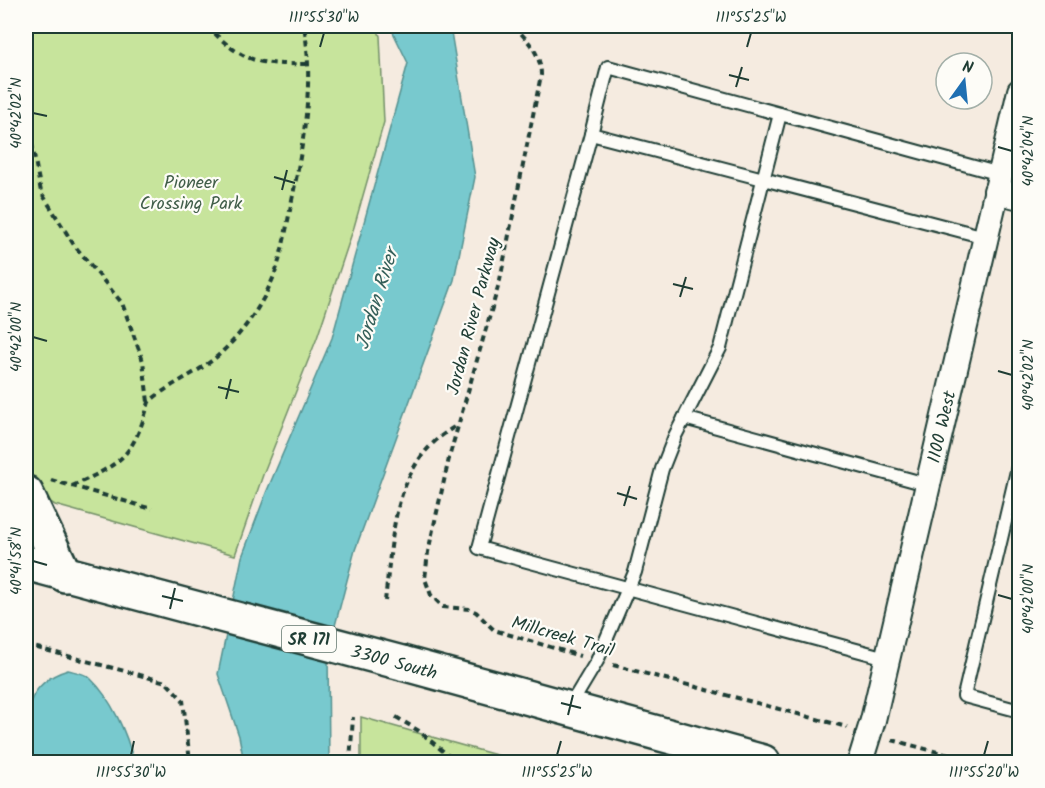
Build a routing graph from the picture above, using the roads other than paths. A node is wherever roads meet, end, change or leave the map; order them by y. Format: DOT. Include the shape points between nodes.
graph roads {
  1 [pos="1020,91"];
  2 [pos="780,114"];
  3 [pos="591,134"];
  4 [pos="763,180"];
  5 [pos="998,183"];
  6 [pos="1020,197"];
  7 [pos="985,237"];
  8 [pos="684,418"];
  9 [pos="1020,458"];
  10 [pos="926,484"];
  11 [pos="34,485"];
  12 [pos="26,563"];
  13 [pos="65,575"];
  14 [pos="627,589"];
  15 [pos="886,658"];
  16 [pos="567,710"];
  17 [pos="1020,711"];
  18 [pos="763,762"];
  19 [pos="860,762"];
  1 -- 5 [label="street, 1100 West"];
  2 -- 3 [label="lane" via="608,68"];
  2 -- 4 [label="lane"];
  2 -- 5 [label="lane"];
  3 -- 4 [label="lane"];
  3 -- 14 [label="lane" via="479,548"];
  4 -- 7 [label="lane"];
  4 -- 8 [label="lane" via="720,348"];
  5 -- 6 [label="street"];
  5 -- 7 [label="street, 1100 West"];
  7 -- 10 [label="street, 1100 West"];
  8 -- 10 [label="lane"];
  8 -- 14 [label="lane" via="662,469"];
  9 -- 17 [label="lane" via="964,696"];
  10 -- 15 [label="street, 1100 West"];
  11 -- 13 [label="main road"];
  12 -- 13 [label="main road, 3300 South / SR 171"];
  13 -- 16 [label="main road, 3300 South / SR 171, bridge"];
  14 -- 15 [label="lane"];
  14 -- 16 [label="lane" via="597,661"];
  15 -- 19 [label="street, 1100 West"];
  16 -- 18 [label="main road, 3300 South / SR 171"];
}
